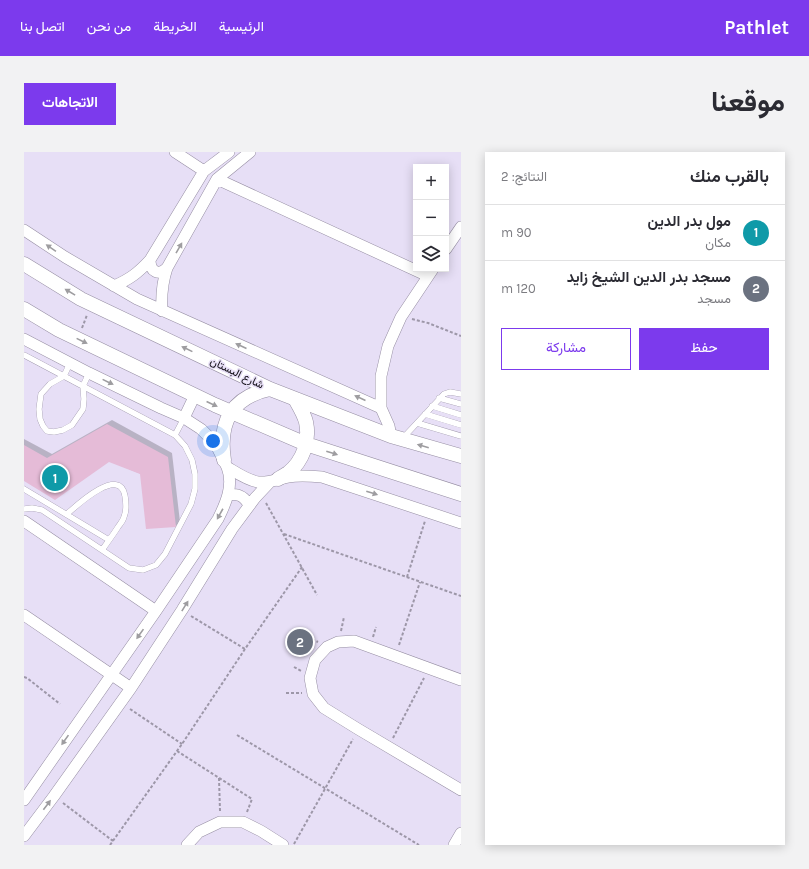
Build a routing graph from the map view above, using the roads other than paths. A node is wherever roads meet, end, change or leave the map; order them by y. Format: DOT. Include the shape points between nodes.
graph roads {
  1 [pos="175,152"];
  2 [pos="229,152"];
  3 [pos="250,152"];
  4 [pos="204,172"];
  5 [pos="217,179"];
  6 [pos="461,227"];
  7 [pos="24,230"];
  8 [pos="449,245"];
  9 [pos="150,260"];
  10 [pos="24,264"];
  11 [pos="167,268"];
  12 [pos="430,273"];
  13 [pos="114,286"];
  14 [pos="24,309"];
  15 [pos="162,311"];
  16 [pos="24,339"];
  17 [pos="24,355"];
  18 [pos="70,363"];
  19 [pos="89,373"];
  20 [pos="64,376"];
  21 [pos="83,386"];
  22 [pos="270,389"];
  23 [pos="461,394"];
  24 [pos="195,395"];
  25 [pos="439,398"];
  26 [pos="295,399"];
  27 [pos="461,404"];
  28 [pos="432,406"];
  29 [pos="381,408"];
  30 [pos="231,411"];
  31 [pos="425,414"];
  32 [pos="461,415"];
  33 [pos="184,418"];
  34 [pos="417,423"];
  35 [pos="461,425"];
  36 [pos="175,435"];
  37 [pos="461,436"];
  38 [pos="396,438"];
  39 [pos="306,444"];
  40 [pos="461,456"];
  41 [pos="226,464"];
  42 [pos="274,481"];
  43 [pos="24,489"];
  44 [pos="461,494"];
  45 [pos="228,495"];
  46 [pos="249,505"];
  47 [pos="24,509"];
  48 [pos="66,514"];
  49 [pos="24,521"];
  50 [pos="461,523"];
  51 [pos="109,540"];
  52 [pos="102,550"];
  53 [pos="156,611"];
  54 [pos="24,615"];
  55 [pos="112,674"];
  56 [pos="461,680"];
  57 [pos="131,688"];
  58 [pos="461,790"];
  59 [pos="24,800"];
  60 [pos="461,833"];
  61 [pos="24,836"];
  62 [pos="187,845"];
  63 [pos="283,845"];
  64 [pos="454,845"];
  1 -- 4 [label="street"];
  2 -- 4 [label="street"];
  3 -- 5 [label="street"];
  4 -- 9 [label="street"];
  11 -- 5 [label="street, one-way"];
  5 -- 12 [label="street"];
  6 -- 8 [label="street"];
  13 -- 7 [label="street, one-way"];
  9 -- 11 [label="street" via="153,270 163,272"];
  9 -- 13 [label="street" via="140,271"];
  22 -- 10 [label="street, شارع البستان, one-way" via="81,298"];
  11 -- 15 [label="street" via="161,296"];
  12 -- 29 [label="street" via="401,317 388,346 382,376"];
  13 -- 15 [label="street"];
  14 -- 24 [label="street, one-way" via="59,330"];
  29 -- 15 [label="street, one-way"];
  16 -- 18 [label="street"];
  17 -- 20 [label="lane"];
  18 -- 19 [label="street"];
  18 -- 20 [label="lane"];
  19 -- 21 [label="lane"];
  19 -- 33 [label="street, one-way"];
  20 -- 21 [label="lane"];
  20 -- 21 [label="lane" via="50,384 41,394 40,419 47,431 63,430 72,425 83,409"];
  21 -- 36 [label="lane"];
  22 -- 26 [label="street, شارع البستان"];
  22 -- 30 [label="street" via="248,396"];
  23 -- 25 [label="lane" via="450,392"];
  24 -- 30 [label="street, one-way"];
  24 -- 33 [label="street"];
  25 -- 27 [label="lane"];
  25 -- 28 [label="lane"];
  26 -- 38 [label="street, شارع البستان"];
  26 -- 39 [label="street" via="306,422"];
  28 -- 31 [label="lane"];
  28 -- 32 [label="lane"];
  29 -- 38 [label="street"];
  30 -- 39 [label="street"];
  30 -- 41 [label="street" via="222,437"];
  31 -- 34 [label="lane"];
  31 -- 35 [label="lane"];
  33 -- 36 [label="lane"];
  33 -- 41 [label="street" via="201,429 215,443"];
  34 -- 37 [label="lane"];
  34 -- 38 [label="lane"];
  36 -- 52 [label="lane" via="185,446 192,460 195,489 191,504 165,554 156,565 143,570 129,568"];
  40 -- 38 [label="street, شارع البستان, one-way"];
  39 -- 42 [label="street" via="296,465 288,474"];
  39 -- 44 [label="street, one-way"];
  41 -- 42 [label="street" via="246,478 258,482"];
  41 -- 45 [label="street" via="229,471"];
  42 -- 46 [label="street"];
  42 -- 50 [label="street, one-way" via="300,476 322,477"];
  43 -- 48 [label="lane"];
  45 -- 46 [label="street" via="238,494 247,500"];
  45 -- 53 [label="street, one-way" via="218,519"];
  57 -- 46 [label="street, one-way"];
  47 -- 52 [label="lane" via="42,510"];
  48 -- 51 [label="lane"];
  48 -- 51 [label="lane" via="108,485 121,488 124,491 126,511"];
  49 -- 53 [label="street"];
  51 -- 52 [label="lane"];
  53 -- 55 [label="street, one-way"];
  54 -- 55 [label="street"];
  55 -- 57 [label="street"];
  55 -- 59 [label="street, one-way"];
  56 -- 58 [label="street" via="354,641 338,642 327,647 315,660 310,678 313,694 324,708"];
  61 -- 57 [label="street, one-way"];
  60 -- 64 [label="street"];
  62 -- 63 [label="street" via="199,832 220,822 242,822"];
}
